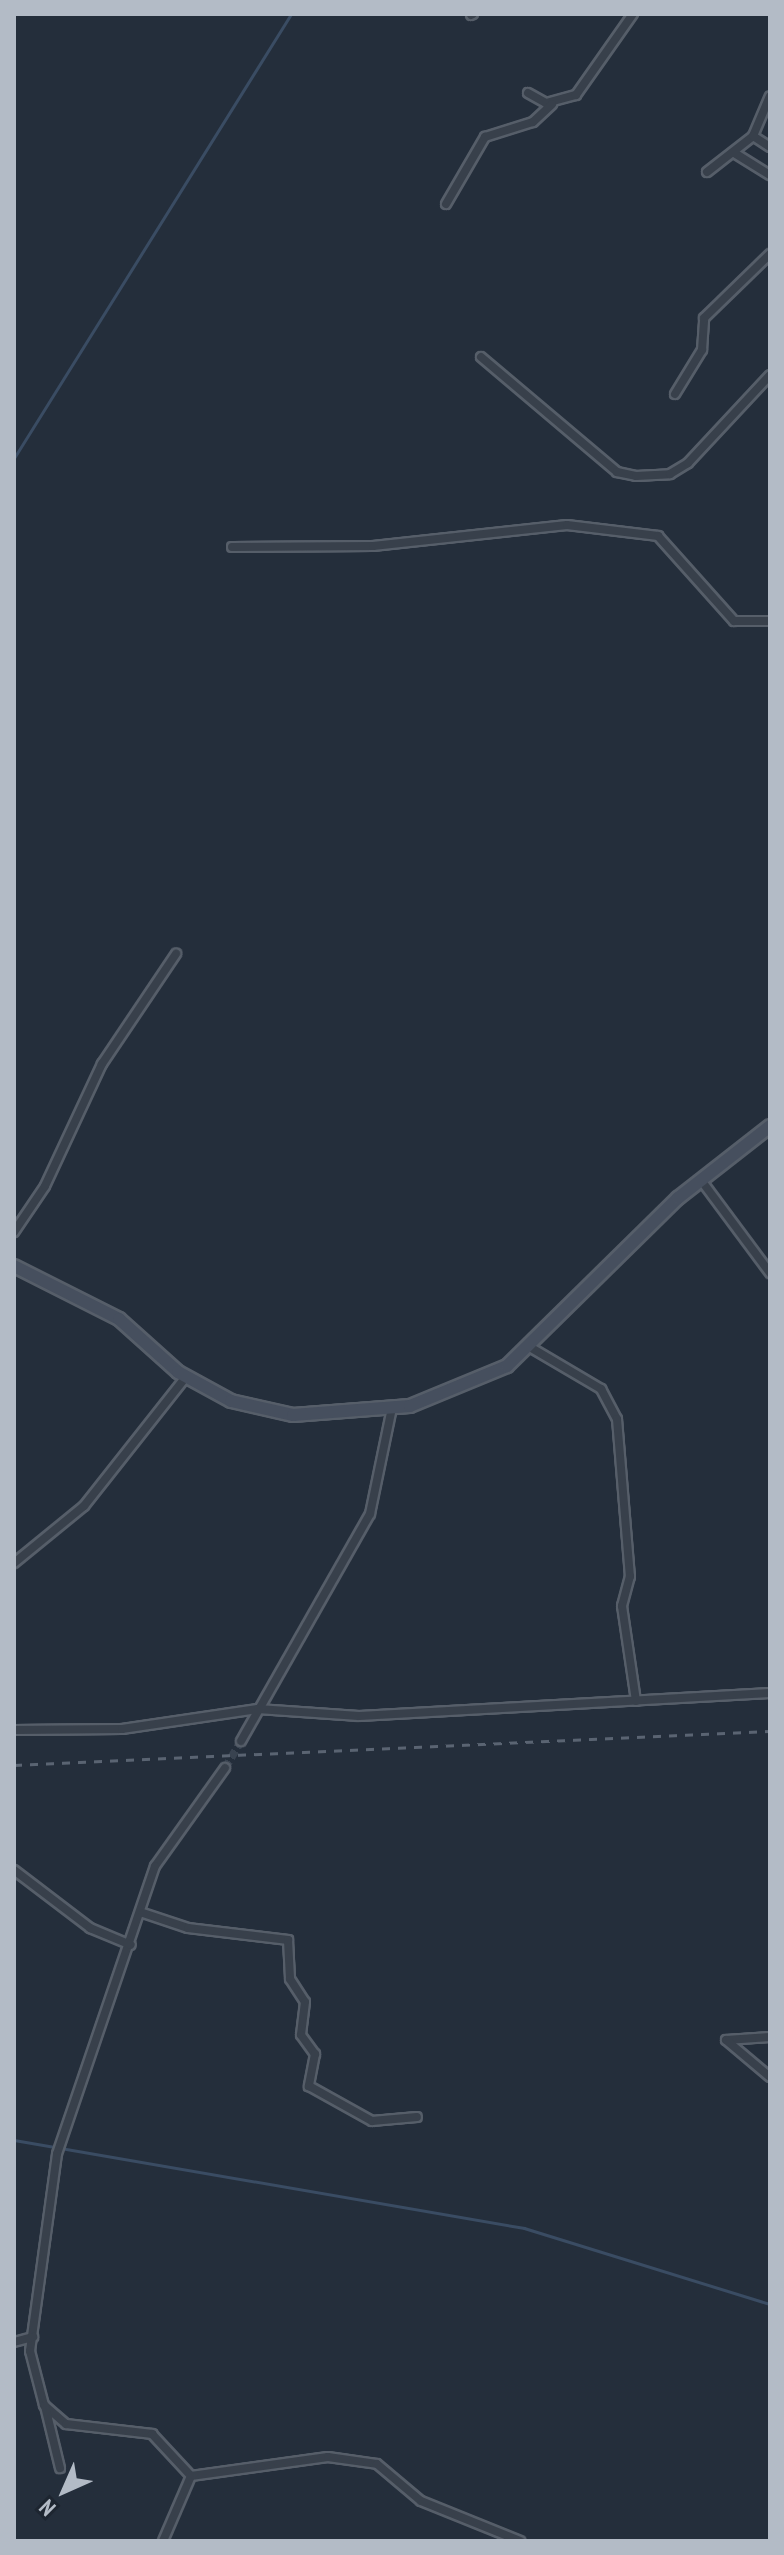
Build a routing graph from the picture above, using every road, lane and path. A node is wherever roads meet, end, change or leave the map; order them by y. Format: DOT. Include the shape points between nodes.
graph roads {
  1 [pos="633,14"];
  2 [pos="528,93"];
  3 [pos="770,96"];
  4 [pos="552,104"];
  5 [pos="753,136"];
  6 [pos="770,147"];
  7 [pos="736,154"];
  8 [pos="707,172"];
  9 [pos="770,175"];
  10 [pos="446,204"];
  11 [pos="770,254"];
  12 [pos="481,357"];
  13 [pos="770,375"];
  14 [pos="675,394"];
  15 [pos="232,547"];
  16 [pos="770,621"];
  17 [pos="176,954"];
  18 [pos="770,1126"];
  19 [pos="701,1180"];
  20 [pos="14,1232"];
  21 [pos="14,1266"];
  22 [pos="770,1273"];
  23 [pos="528,1346"];
  24 [pos="186,1377"];
  25 [pos="392,1408"];
  26 [pos="14,1563"];
  27 [pos="770,1693"];
  28 [pos="636,1701"];
  29 [pos="258,1709"];
  30 [pos="14,1730"];
  31 [pos="241,1741"];
  32 [pos="225,1768"];
  33 [pos="14,1870"];
  34 [pos="143,1913"];
  35 [pos="131,1945"];
  36 [pos="770,2037"];
  37 [pos="770,2077"];
  38 [pos="417,2117"];
  39 [pos="33,2337"];
  40 [pos="14,2342"];
  41 [pos="44,2405"];
  42 [pos="60,2468"];
  43 [pos="191,2476"];
  44 [pos="163,2541"];
  45 [pos="520,2541"];
  1 -- 4 [label="street" via="587,85"];
  2 -- 4 [label="street"];
  3 -- 5 [label="street"];
  4 -- 10 [label="street" via="533,122 490,133"];
  5 -- 6 [label="street"];
  5 -- 7 [label="street"];
  7 -- 8 [label="street"];
  7 -- 9 [label="street"];
  11 -- 14 [label="street" via="704,318 702,350"];
  12 -- 13 [label="street" via="617,472 636,476 670,474 688,463"];
  15 -- 16 [label="street" via="373,546 567,525 658,536 734,621"];
  17 -- 20 [label="street" via="102,1064 45,1186"];
  18 -- 19 [label="street"];
  19 -- 22 [label="street"];
  19 -- 23 [label="street"];
  21 -- 24 [label="street" via="119,1319"];
  23 -- 25 [label="street" via="467,1388"];
  23 -- 28 [label="street" via="601,1389 617,1419 630,1576 622,1606"];
  24 -- 25 [label="street" via="265,1413"];
  24 -- 26 [label="street" via="77,1514"];
  25 -- 29 [label="street" via="370,1514"];
  27 -- 28 [label="street"];
  28 -- 29 [label="street" via="359,1716"];
  29 -- 30 [label="street" via="122,1729"];
  29 -- 31 [label="street"];
  32 -- 34 [label="street" via="155,1866"];
  33 -- 35 [label="street" via="42,1898"];
  34 -- 35 [label="street"];
  34 -- 38 [label="street" via="188,1928 288,1940 290,1979 305,2002 301,2035 315,2054 309,2086 372,2121"];
  35 -- 39 [label="street" via="49,2185"];
  36 -- 37 [label="street" via="726,2040"];
  39 -- 40 [label="street"];
  39 -- 41 [label="street" via="32,2367"];
  41 -- 42 [label="street"];
  41 -- 43 [label="street" via="66,2424 152,2434"];
  43 -- 44 [label="street"];
  43 -- 45 [label="street" via="328,2457 377,2464 421,2501"];
}
